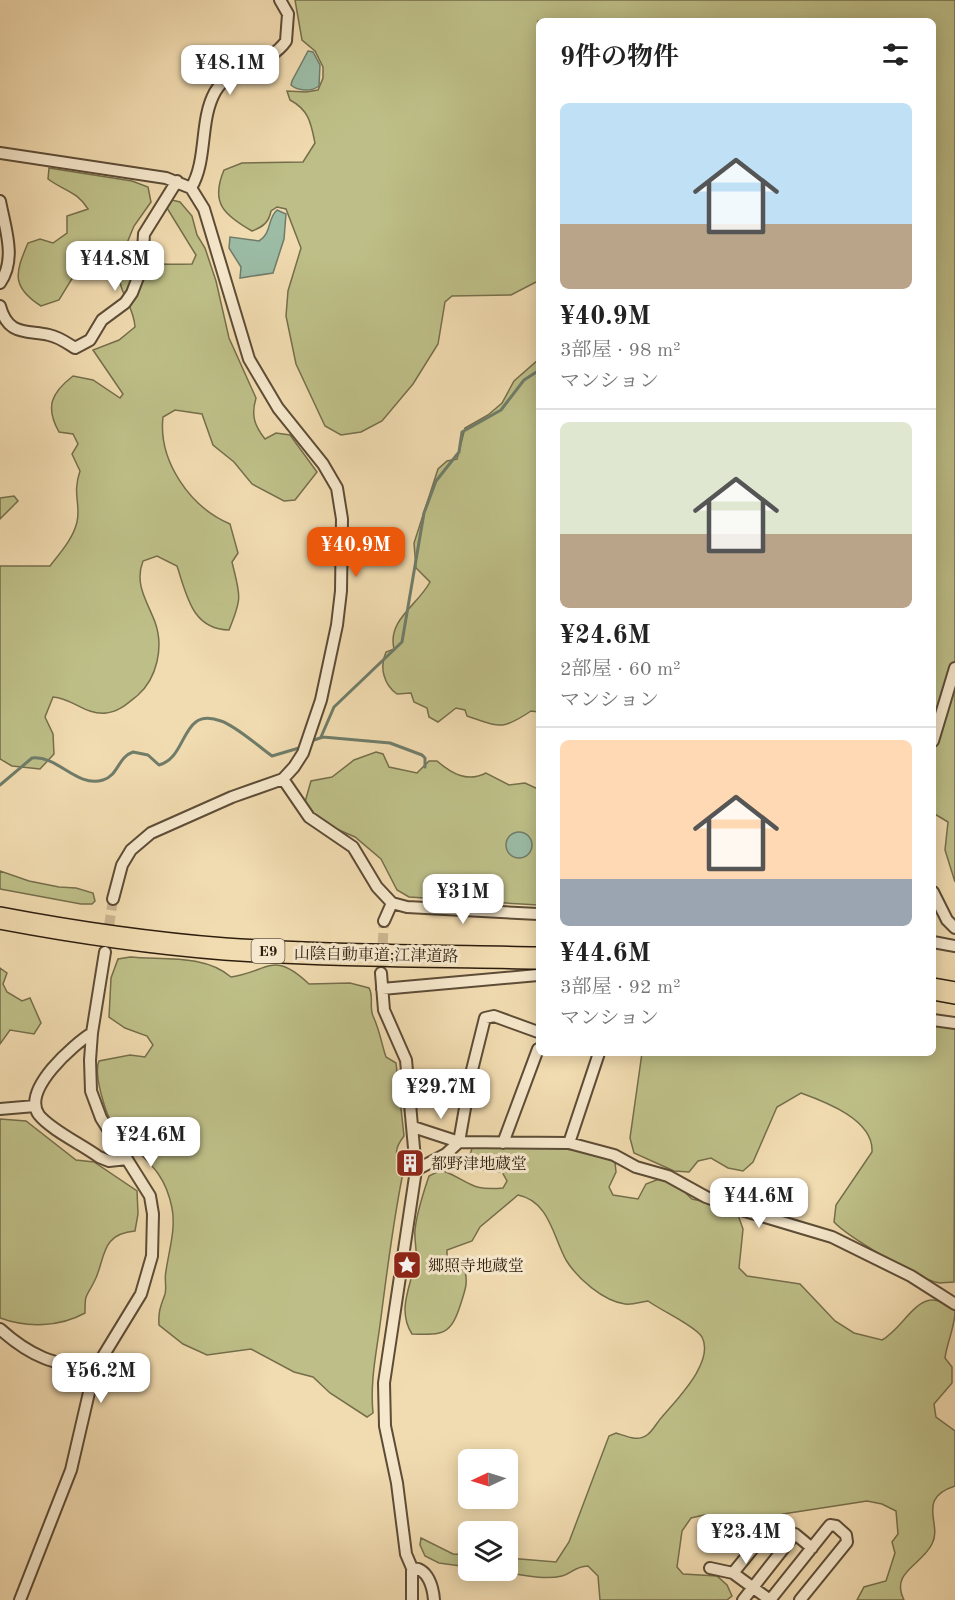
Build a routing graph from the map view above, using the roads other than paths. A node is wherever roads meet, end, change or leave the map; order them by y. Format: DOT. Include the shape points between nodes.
graph roads {
  1 [pos="280,0"];
  2 [pos="0,153"];
  3 [pos="177,181"];
  4 [pos="191,188"];
  5 [pos="0,201"];
  6 [pos="0,283"];
  7 [pos="0,306"];
  8 [pos="955,668"];
  9 [pos="936,731"];
  10 [pos="283,779"];
  11 [pos="936,898"];
  12 [pos="113,899"];
  13 [pos="392,903"];
  14 [pos="536,914"];
  15 [pos="0,918"];
  16 [pos="384,921"];
  17 [pos="955,928"];
  18 [pos="936,943"];
  19 [pos="955,946"];
  20 [pos="105,952"];
  21 [pos="536,958"];
  22 [pos="381,973"];
  23 [pos="536,975"];
  24 [pos="382,989"];
  25 [pos="936,990"];
  26 [pos="955,993"];
  27 [pos="936,1020"];
  28 [pos="955,1023"];
  29 [pos="536,1031"];
  30 [pos="92,1032"];
  31 [pos="536,1054"];
  32 [pos="598,1056"];
  33 [pos="35,1106"];
  34 [pos="0,1109"];
  35 [pos="413,1127"];
  36 [pos="459,1142"];
  37 [pos="503,1143"];
  38 [pos="569,1143"];
  39 [pos="127,1159"];
  40 [pos="416,1170"];
  41 [pos="955,1304"];
  42 [pos="0,1329"];
  43 [pos="94,1371"];
  44 [pos="768,1530"];
  45 [pos="812,1548"];
  46 [pos="412,1568"];
  47 [pos="710,1568"];
  48 [pos="733,1573"];
  49 [pos="751,1587"];
  50 [pos="20,1600"];
  51 [pos="412,1600"];
  52 [pos="434,1600"];
  53 [pos="743,1600"];
  54 [pos="770,1600"];
  55 [pos="800,1600"];
  1 -- 4 [label="street" via="288,14 286,41 272,57 231,75 215,93 199,172"];
  2 -- 3 [label="street"];
  3 -- 4 [label="street"];
  3 -- 7 [label="street" via="144,234 142,267 132,292 125,303 102,321 86,344 75,348 51,336 20,331 4,319"];
  4 -- 10 [label="street" via="204,209 249,360 278,408 338,488 341,591 333,652 303,753"];
  5 -- 6 [label="street" via="9,257"];
  8 -- 9 [label="street"];
  10 -- 12 [label="street" via="151,832 131,850 122,865"];
  10 -- 13 [label="street" via="309,817 353,847 377,887"];
  11 -- 17 [label="street"];
  13 -- 14 [label="street"];
  13 -- 16 [label="street"];
  15 -- 21 [label="highway, 山陰自動車道;江津道路 / E9" via="153,942 223,948 330,955"];
  18 -- 19 [label="street"];
  20 -- 30 [label="street"];
  22 -- 24 [label="street"];
  23 -- 24 [label="street"];
  24 -- 35 [label="street" via="386,1019 406,1060"];
  25 -- 26 [label="highway"];
  27 -- 28 [label="street"];
  29 -- 36 [label="street" via="494,1016 485,1018"];
  30 -- 33 [label="street" via="76,1043 49,1073 38,1090"];
  30 -- 39 [label="street" via="89,1075 95,1104"];
  31 -- 37 [label="street"];
  32 -- 38 [label="street"];
  33 -- 34 [label="street"];
  33 -- 39 [label="street" via="45,1121 99,1157 109,1161"];
  35 -- 36 [label="street"];
  35 -- 40 [label="street"];
  36 -- 37 [label="street"];
  36 -- 40 [label="street"];
  37 -- 38 [label="street"];
  38 -- 41 [label="street" via="668,1176 738,1209 832,1237 911,1275"];
  39 -- 43 [label="street" via="150,1196 152,1256 141,1294"];
  40 -- 46 [label="street" via="384,1383 385,1426 406,1554"];
  42 -- 43 [label="street" via="22,1349 62,1365"];
  43 -- 50 [label="street" via="71,1470"];
  44 -- 48 [label="street"];
  45 -- 49 [label="street" via="795,1534"];
  45 -- 54 [label="street"];
  45 -- 55 [label="street" via="830,1526 846,1535 847,1542"];
  46 -- 51 [label="street"];
  46 -- 52 [label="street" via="427,1576"];
  47 -- 48 [label="street"];
  48 -- 49 [label="street"];
  49 -- 53 [label="street"];
  49 -- 54 [label="street"];
}
